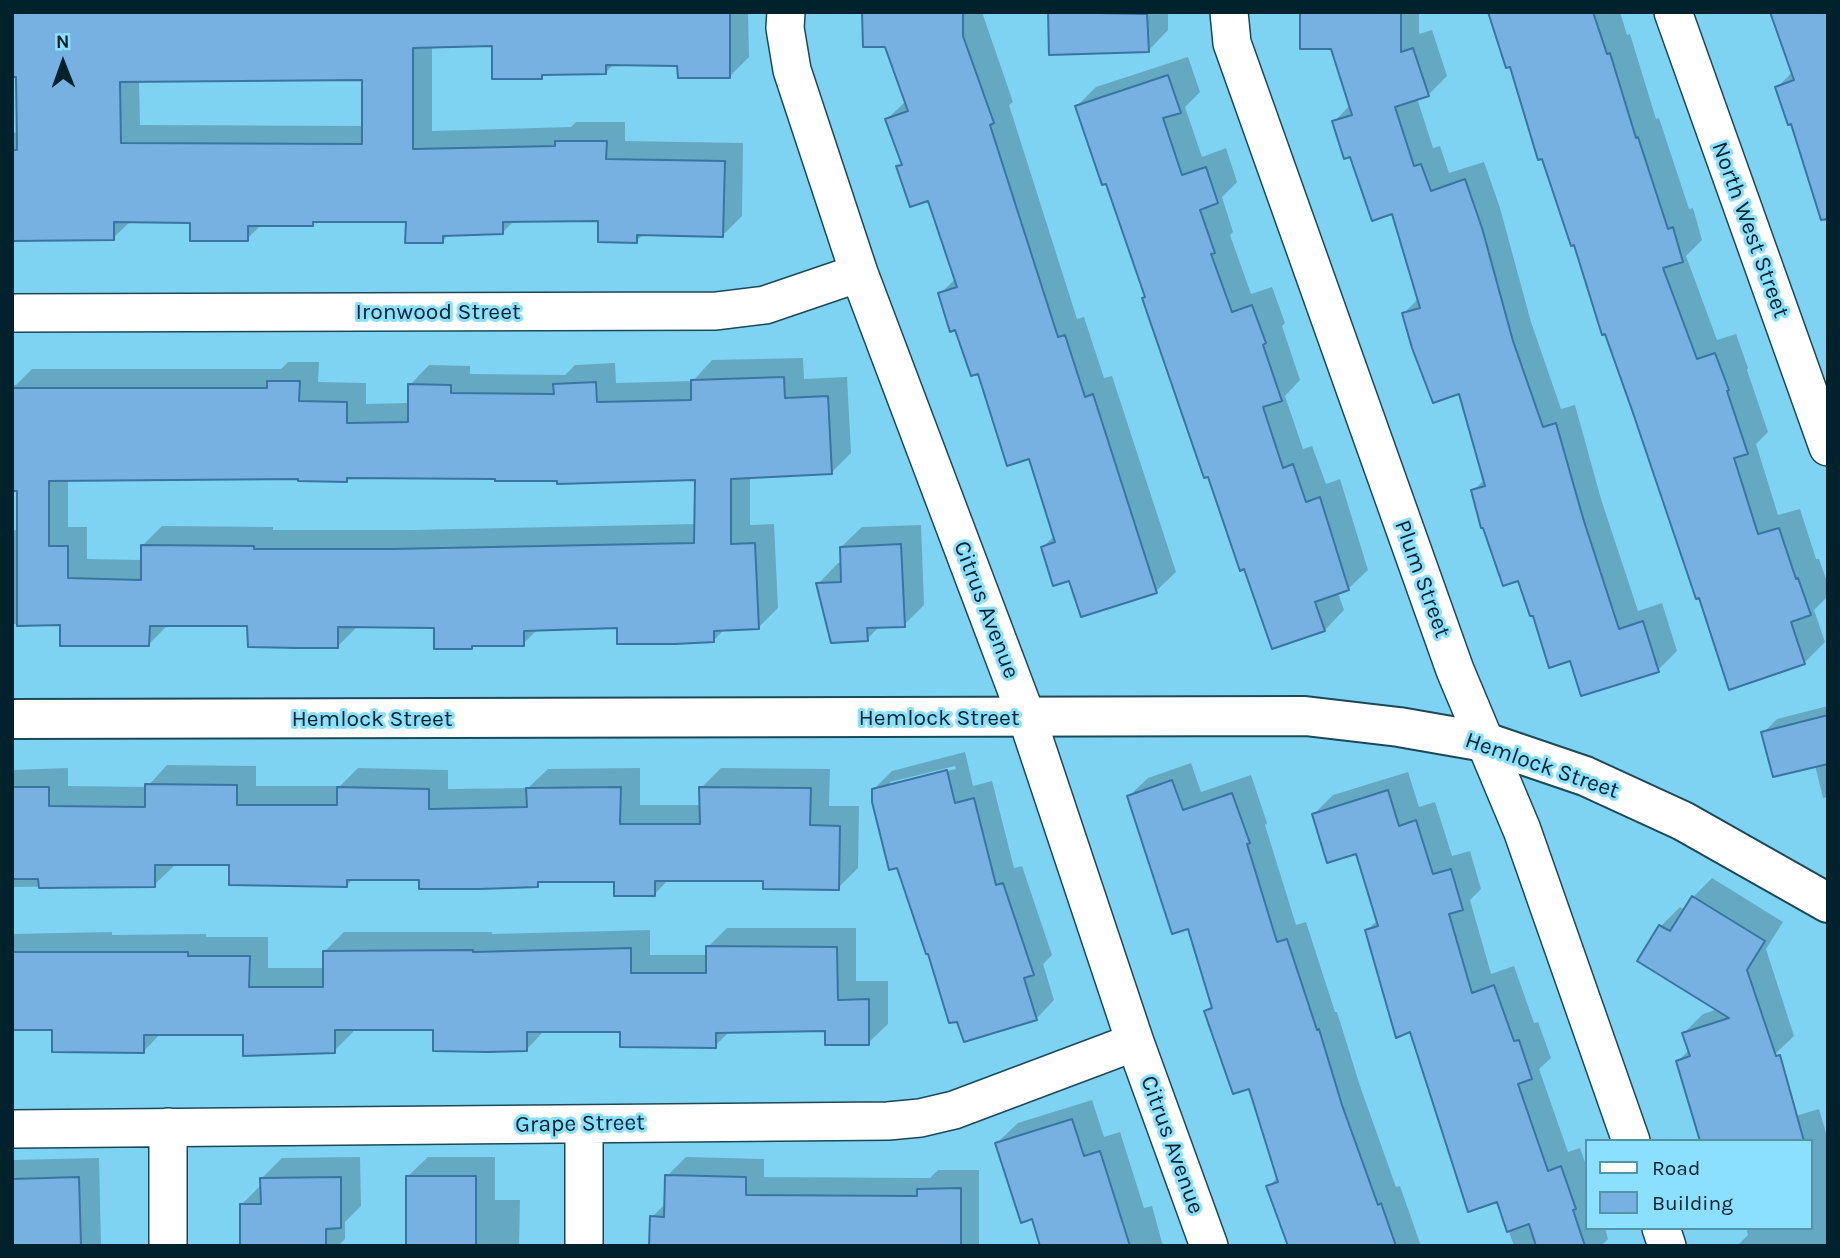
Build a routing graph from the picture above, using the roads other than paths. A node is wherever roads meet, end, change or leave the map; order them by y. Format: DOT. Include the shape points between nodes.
graph roads {
  1 [pos="786,12"];
  2 [pos="1229,12"];
  3 [pos="1673,12"];
  4 [pos="859,273"];
  5 [pos="12,313"];
  6 [pos="1828,447"];
  7 [pos="1027,718"];
  8 [pos="12,719"];
  9 [pos="1485,742"];
  10 [pos="1828,903"];
  11 [pos="1135,1042"];
  12 [pos="584,1124"];
  13 [pos="168,1127"];
  14 [pos="12,1129"];
  15 [pos="1630,1139"];
  16 [pos="168,1246"];
  17 [pos="584,1246"];
  18 [pos="1209,1246"];
  1 -- 4 [label="street, Citrus Avenue" via="792,70"];
  2 -- 9 [label="street, Plum Street" via="1236,56 1455,670"];
  3 -- 6 [label="street, North West Street"];
  4 -- 5 [label="street, Ironwood Street" via="765,305 716,311"];
  4 -- 7 [label="street, Citrus Avenue"];
  7 -- 8 [label="street, Hemlock Street"];
  7 -- 9 [label="street, Hemlock Street" via="1306,716"];
  7 -- 11 [label="street, Citrus Avenue"];
  9 -- 10 [label="street, Hemlock Street" via="1585,776 1683,821"];
  9 -- 15 [label="street, Plum Street" via="1522,830"];
  11 -- 12 [label="street, Grape Street" via="954,1110 920,1118"];
  11 -- 18 [label="street, Citrus Avenue"];
  12 -- 13 [label="street, Grape Street"];
  12 -- 17 [label="street"];
  13 -- 14 [label="street, Grape Street"];
  13 -- 16 [label="street"];
}
